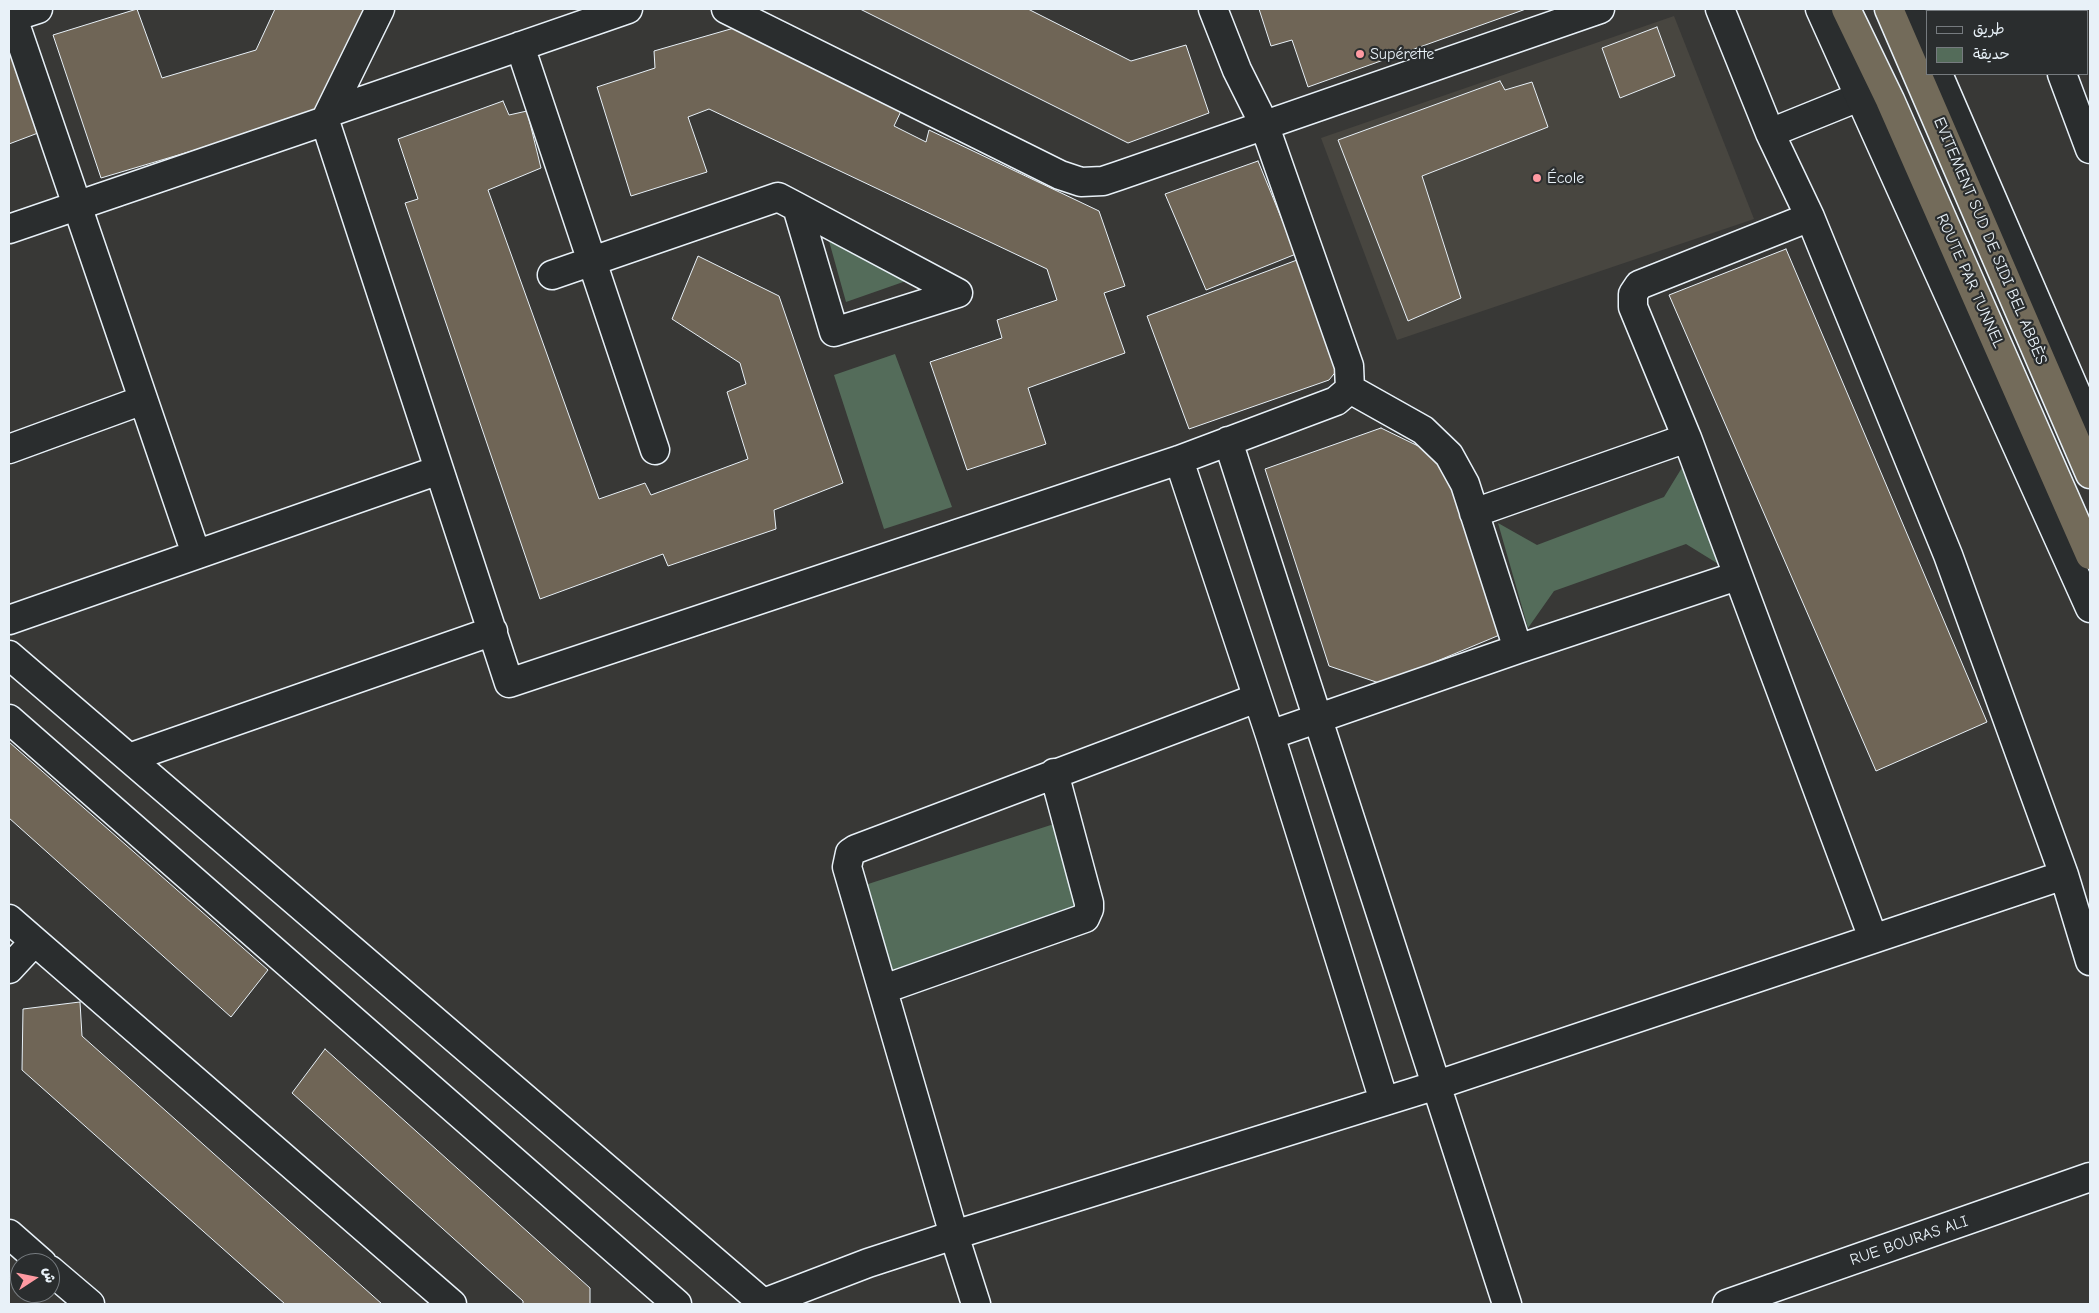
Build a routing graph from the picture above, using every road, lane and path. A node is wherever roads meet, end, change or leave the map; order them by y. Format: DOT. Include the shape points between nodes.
graph roads {
  1 [pos="380,9"];
  2 [pos="628,9"];
  3 [pos="726,9"];
  4 [pos="1213,9"];
  5 [pos="1600,9"];
  6 [pos="1720,9"];
  7 [pos="1820,9"];
  8 [pos="1846,9"];
  9 [pos="1889,9"];
  10 [pos="1910,9"];
  11 [pos="20,12"];
  12 [pos="520,46"];
  13 [pos="1926,46"];
  14 [pos="1938,75"];
  15 [pos="2062,75"];
  16 [pos="1859,97"];
  17 [pos="328,116"];
  18 [pos="1264,124"];
  19 [pos="1770,132"];
  20 [pos="2090,149"];
  21 [pos="77,205"];
  22 [pos="798,207"];
  23 [pos="1810,217"];
  24 [pos="9,229"];
  25 [pos="593,261"];
  26 [pos="552,275"];
  27 [pos="1350,390"];
  28 [pos="143,400"];
  29 [pos="2090,425"];
  30 [pos="1687,438"];
  31 [pos="1228,441"];
  32 [pos="9,448"];
  33 [pos="655,450"];
  34 [pos="1179,460"];
  35 [pos="439,470"];
  36 [pos="2090,474"];
  37 [pos="1474,513"];
  38 [pos="196,554"];
  39 [pos="2090,555"];
  40 [pos="1737,576"];
  41 [pos="2090,608"];
  42 [pos="9,620"];
  43 [pos="492,631"];
  44 [pos="1518,649"];
  45 [pos="9,655"];
  46 [pos="1257,698"];
  47 [pos="1317,718"];
  48 [pos="9,719"];
  49 [pos="1270,735"];
  50 [pos="129,758"];
  51 [pos="1054,773"];
  52 [pos="2064,874"];
  53 [pos="9,919"];
  54 [pos="1873,938"];
  55 [pos="34,942"];
  56 [pos="2090,961"];
  57 [pos="9,968"];
  58 [pos="884,989"];
  59 [pos="1437,1085"];
  60 [pos="1384,1101"];
  61 [pos="2090,1177"];
  62 [pos="9,1234"];
  63 [pos="954,1235"];
  64 [pos="31,1253"];
  65 [pos="60,1278"];
  66 [pos="90,1304"];
  67 [pos="452,1304"];
  68 [pos="677,1304"];
  69 [pos="762,1304"];
  70 [pos="976,1304"];
  71 [pos="1507,1304"];
  72 [pos="1728,1304"];
  1 -- 17 [label="street"];
  2 -- 12 [label="street"];
  3 -- 18 [label="street" via="1060,175 1081,182 1103,181"];
  4 -- 18 [label="street" via="1237,70"];
  5 -- 18 [label="street"];
  6 -- 19 [label="street"];
  7 -- 16 [label="street"];
  8 -- 39 [label="highway, ROUTE PAR TUNNEL" via="1890,100"];
  9 -- 36 [label="highway, EVITEMENT SUD DE SIDI BEL ABBÈS"];
  10 -- 13 [label="street"];
  11 -- 21 [label="street"];
  12 -- 17 [label="street"];
  12 -- 25 [label="street"];
  14 -- 29 [label="street"];
  15 -- 20 [label="street"];
  16 -- 19 [label="street"];
  16 -- 41 [label="street"];
  17 -- 21 [label="street"];
  17 -- 35 [label="street"];
  18 -- 27 [label="street" via="1349,366"];
  19 -- 23 [label="street"];
  21 -- 24 [label="street"];
  21 -- 28 [label="street"];
  22 -- 22 [label="street" via="834,332 958,293 806,212"];
  22 -- 25 [label="street" via="778,197"];
  23 -- 30 [label="street" via="1639,285 1633,294 1633,308"];
  23 -- 52 [label="street" via="1948,555"];
  25 -- 26 [label="street"];
  25 -- 33 [label="street"];
  27 -- 31 [label="street" via="1336,401"];
  27 -- 37 [label="street" via="1423,430 1449,455 1466,484"];
  28 -- 32 [label="street"];
  28 -- 38 [label="street"];
  30 -- 37 [label="street"];
  30 -- 40 [label="street"];
  31 -- 34 [label="street"];
  31 -- 47 [label="street"];
  34 -- 43 [label="street" via="509,683"];
  34 -- 46 [label="street"];
  35 -- 38 [label="street"];
  35 -- 43 [label="street"];
  37 -- 44 [label="street"];
  38 -- 42 [label="street"];
  40 -- 44 [label="street"];
  40 -- 54 [label="street"];
  43 -- 50 [label="street"];
  44 -- 47 [label="street"];
  45 -- 50 [label="street"];
  46 -- 49 [label="street"];
  46 -- 51 [label="street"];
  47 -- 49 [label="street"];
  47 -- 59 [label="street"];
  48 -- 68 [label="street"];
  49 -- 60 [label="street"];
  50 -- 69 [label="street"];
  51 -- 58 [label="street" via="850,853 847,867"];
  51 -- 58 [label="street" via="1089,903 1085,918"];
  52 -- 54 [label="street"];
  52 -- 56 [label="street"];
  53 -- 55 [label="street"];
  54 -- 59 [label="street"];
  55 -- 57 [label="street"];
  55 -- 67 [label="street"];
  58 -- 63 [label="street"];
  59 -- 60 [label="street"];
  59 -- 71 [label="street"];
  60 -- 63 [label="street"];
  61 -- 72 [label="street, RUE BOURAS ALI"];
  62 -- 64 [label="street"];
  63 -- 69 [label="street" via="868,1263"];
  63 -- 70 [label="street"];
  65 -- 66 [label="street"];
}
